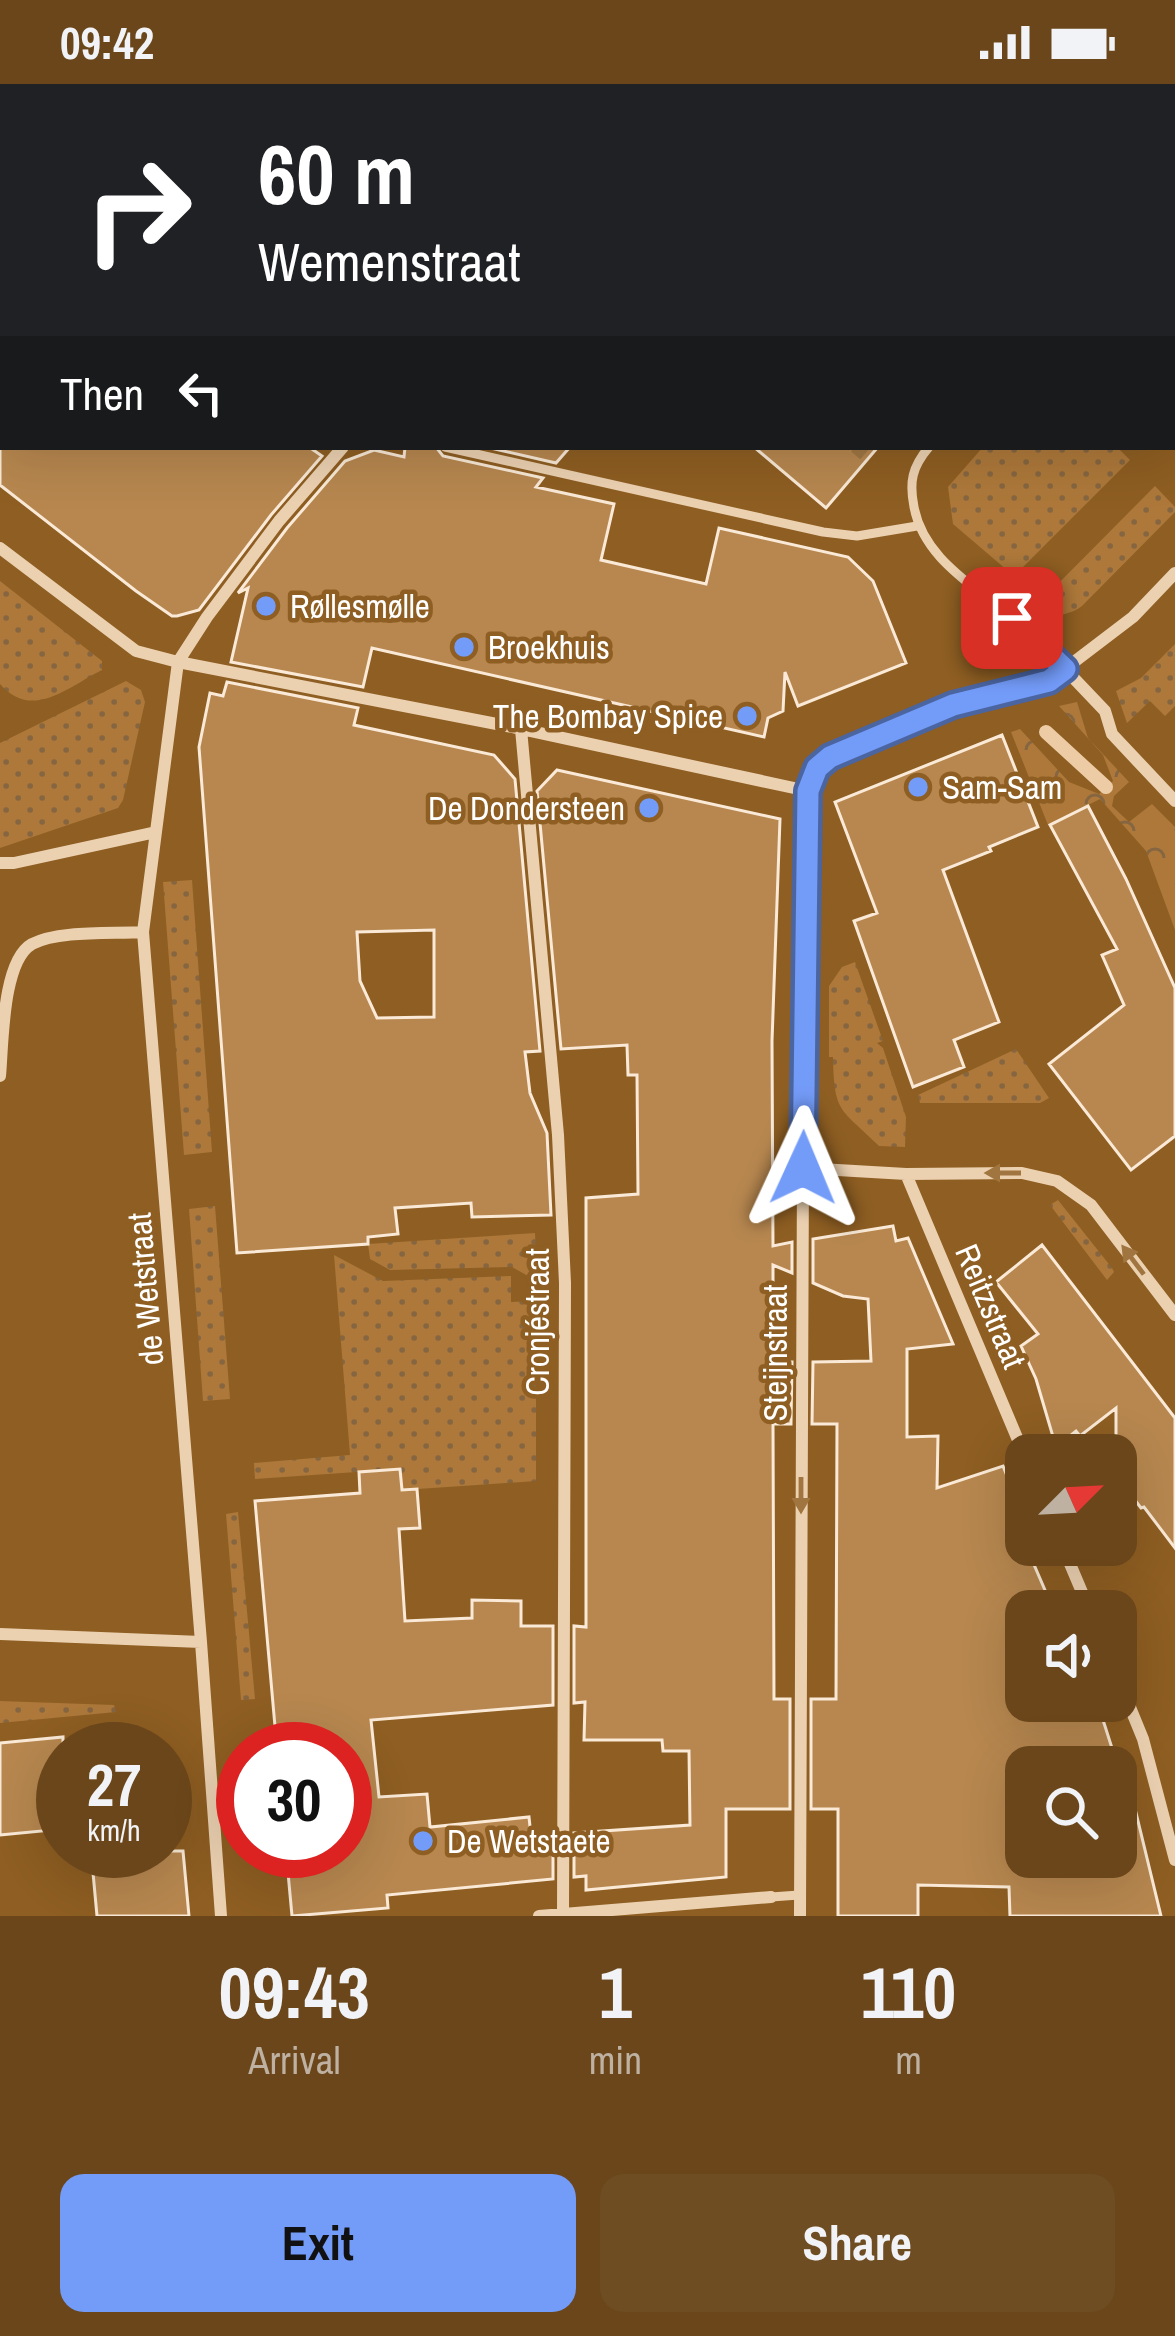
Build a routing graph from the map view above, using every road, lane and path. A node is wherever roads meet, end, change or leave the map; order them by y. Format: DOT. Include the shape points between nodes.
graph roads {
  1 [pos="340,450"];
  2 [pos="458,450"];
  3 [pos="926,450"];
  4 [pos="917,526"];
  5 [pos="0,548"];
  6 [pos="1175,573"];
  7 [pos="178,662"];
  8 [pos="1065,669"];
  9 [pos="521,729"];
  10 [pos="808,791"];
  11 [pos="1175,801"];
  12 [pos="156,832"];
  13 [pos="0,863"];
  14 [pos="143,932"];
  15 [pos="2,1034"];
  16 [pos="0,1076"];
  17 [pos="803,1168"];
  18 [pos="906,1174"];
  19 [pos="1175,1315"];
  20 [pos="1015,1434"];
  21 [pos="0,1634"];
  22 [pos="201,1642"];
  23 [pos="1136,1722"];
  24 [pos="1175,1860"];
  25 [pos="799,1895"];
  26 [pos="770,1897"];
  27 [pos="563,1915"];
  28 [pos="221,1916"];
  29 [pos="538,1916"];
  30 [pos="800,1916"];
  1 -- 7 [label="street" via="279,520"];
  2 -- 4 [label="lane" via="823,532 857,536"];
  3 -- 4 [label="lane" via="909,485"];
  4 -- 8 [label="lane" via="933,551"];
  5 -- 7 [label="street" via="136,651"];
  6 -- 8 [label="street"];
  7 -- 9 [label="street"];
  7 -- 12 [label="street, de Wetstraat"];
  8 -- 10 [label="street" via="830,757"];
  8 -- 11 [label="street"];
  9 -- 10 [label="street"];
  9 -- 27 [label="street, Cronjéstraat" via="566,1283"];
  10 -- 17 [label="street, Steijnstraat"];
  12 -- 13 [label="street"];
  12 -- 14 [label="street, de Wetstraat"];
  14 -- 15 [label="street" via="28,946 15,963"];
  14 -- 22 [label="street, de Wetstraat"];
  15 -- 16 [label="street"];
  17 -- 18 [label="street"];
  17 -- 25 [label="street, Steijnstraat, one-way"];
  19 -- 18 [label="street, one-way" via="1091,1204 1057,1181 1022,1173"];
  18 -- 20 [label="street, Reitzstraat"];
  21 -- 22 [label="street"];
  22 -- 28 [label="street, de Wetstraat"];
  23 -- 24 [label="street"];
  25 -- 26 [label="lane"];
  25 -- 30 [label="street, Steijnstraat"];
  26 -- 27 [label="street"];
  27 -- 29 [label="street"];
}
